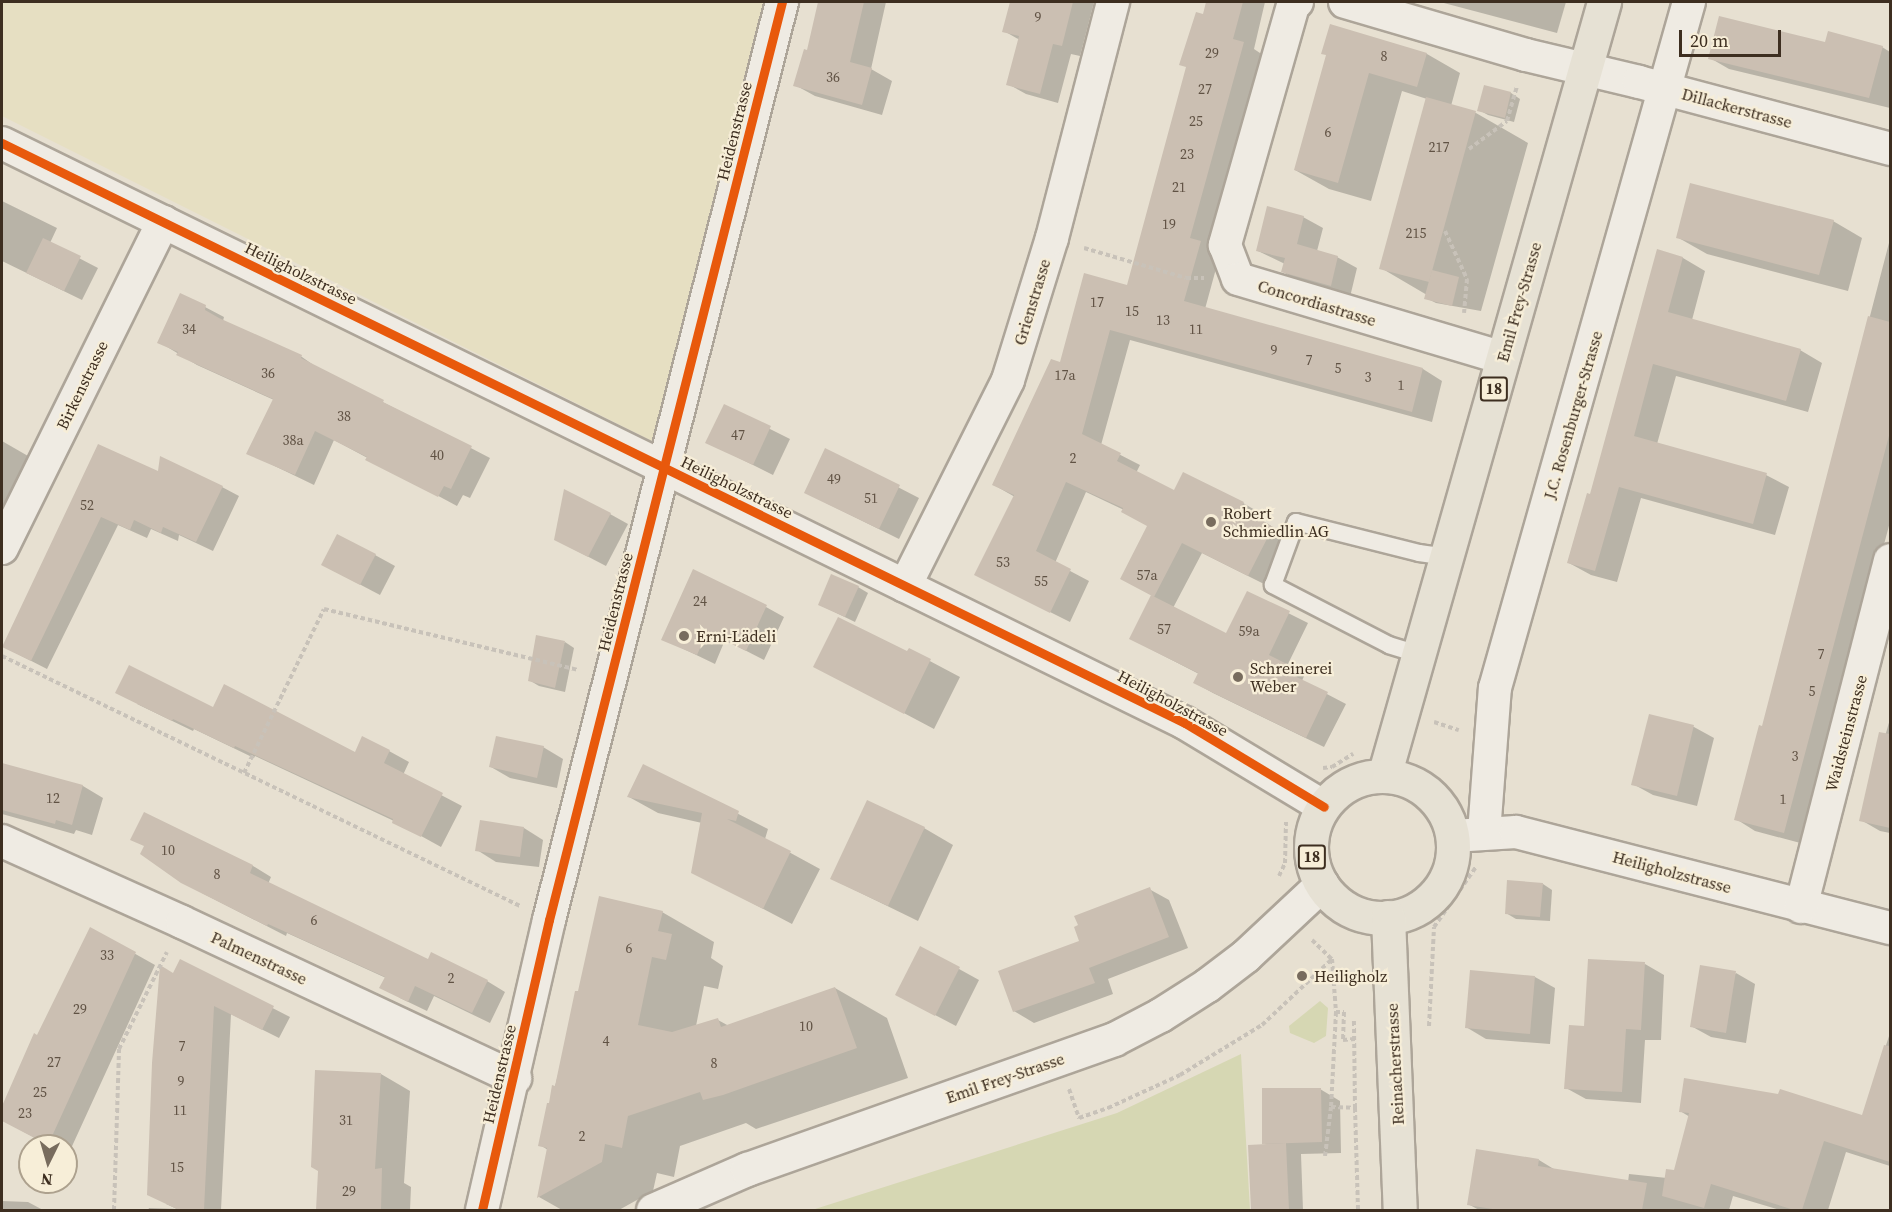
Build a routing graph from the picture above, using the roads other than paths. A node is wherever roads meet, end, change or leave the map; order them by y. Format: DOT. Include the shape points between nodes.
graph roads {
  1 [pos="782,2"];
  2 [pos="1113,2"];
  3 [pos="1297,2"];
  4 [pos="1345,2"];
  5 [pos="1604,2"];
  6 [pos="1689,2"];
  7 [pos="1584,68"];
  8 [pos="1665,89"];
  9 [pos="2,143"];
  10 [pos="1890,149"];
  11 [pos="163,222"];
  12 [pos="1503,358"];
  13 [pos="665,468"];
  14 [pos="2,548"];
  15 [pos="1446,557"];
  16 [pos="1890,560"];
  17 [pos="905,586"];
  18 [pos="1418,654"];
  19 [pos="1384,776"];
  20 [pos="1324,807"];
  21 [pos="1468,834"];
  22 [pos="2,841"];
  23 [pos="1322,884"];
  24 [pos="1801,907"];
  25 [pos="1388,917"];
  26 [pos="1890,928"];
  27 [pos="514,1078"];
  28 [pos="482,1210"];
  29 [pos="653,1210"];
  30 [pos="1400,1210"];
  1 -- 13 [label="street, Heidenstrasse"];
  2 -- 17 [label="street, Grienstrasse" via="1052,238 1008,380"];
  3 -- 12 [label="street, Concordiastrasse" via="1225,245 1238,279"];
  4 -- 7 [label="street"];
  5 -- 7 [label="main road, Emil Frey-Strasse / 18"];
  6 -- 8 [label="street, J.C. Rosenburger-Strasse"];
  7 -- 8 [label="street, Dillackerstrasse"];
  7 -- 12 [label="main road, Emil Frey-Strasse / 18"];
  8 -- 10 [label="street, Dillackerstrasse"];
  8 -- 21 [label="street, J.C. Rosenburger-Strasse" via="1495,688"];
  9 -- 11 [label="street, Heiligholzstrasse"];
  11 -- 13 [label="street, Heiligholzstrasse"];
  11 -- 14 [label="street, Birkenstrasse"];
  12 -- 15 [label="main road, Emil Frey-Strasse / 18"];
  13 -- 17 [label="street, Heiligholzstrasse"];
  13 -- 27 [label="street, Heidenstrasse" via="549,920"];
  15 -- 18 [label="main road, Emil Frey-Strasse / 18"];
  15 -- 18 [label="lane" via="1296,522 1273,585 1389,645"];
  16 -- 24 [label="street, Waidsteinstrasse"];
  17 -- 20 [label="street, Heiligholzstrasse" via="1185,723"];
  18 -- 19 [label="main road, Emil Frey-Strasse / 18"];
  19 -- 20 [label="main road, 18" via="1355,782 1337,792"];
  19 -- 21 [label="main road, 18" via="1411,782 1431,796"];
  20 -- 23 [label="main road, 18" via="1312,840 1313,863"];
  21 -- 24 [label="street, Heiligholzstrasse" via="1516,832"];
  21 -- 25 [label="main road, 18" via="1438,891 1420,906"];
  22 -- 27 [label="street, Palmenstrasse"];
  23 -- 25 [label="main road, 18" via="1336,901 1352,910"];
  23 -- 29 [label="street, Emil Frey-Strasse" via="1245,956 1207,985 1114,1039 747,1168"];
  24 -- 26 [label="street, Heiligholzstrasse"];
  25 -- 30 [label="main road, Reinacherstrasse"];
  27 -- 28 [label="street, Heidenstrasse"];
}
